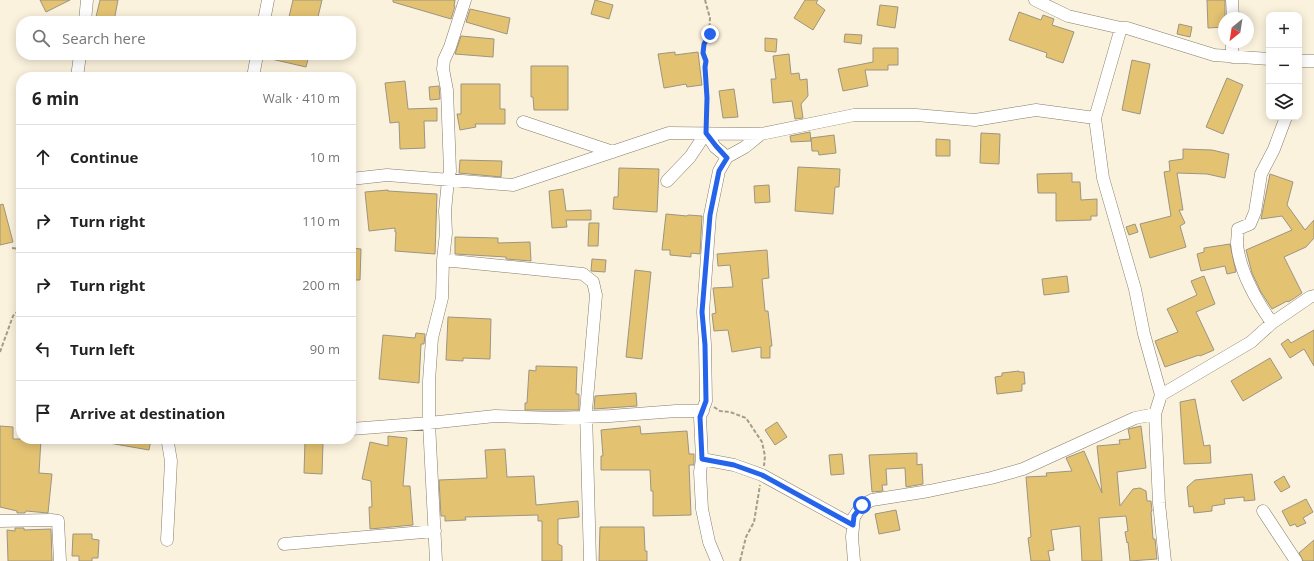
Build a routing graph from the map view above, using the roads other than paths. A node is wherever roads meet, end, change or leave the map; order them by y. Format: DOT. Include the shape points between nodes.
graph roads {
  1 [pos="87,0"];
  2 [pos="268,0"];
  3 [pos="465,0"];
  4 [pos="1035,0"];
  5 [pos="1232,0"];
  6 [pos="1233,12"];
  7 [pos="85,16"];
  8 [pos="265,16"];
  9 [pos="1121,28"];
  10 [pos="1232,48"];
  11 [pos="1232,57"];
  12 [pos="1266,59"];
  13 [pos="79,60"];
  14 [pos="256,60"];
  15 [pos="1314,61"];
  16 [pos="1302,63"];
  17 [pos="78,72"];
  18 [pos="254,72"];
  19 [pos="1095,118"];
  20 [pos="1285,120"];
  21 [pos="523,122"];
  22 [pos="706,133"];
  23 [pos="761,134"];
  24 [pos="613,152"];
  25 [pos="727,158"];
  26 [pos="356,178"];
  27 [pos="448,180"];
  28 [pos="667,181"];
  29 [pos="443,260"];
  30 [pos="1314,296"];
  31 [pos="1272,323"];
  32 [pos="1161,395"];
  33 [pos="703,411"];
  34 [pos="1155,414"];
  35 [pos="586,417"];
  36 [pos="429,423"];
  37 [pos="356,429"];
  38 [pos="168,444"];
  39 [pos="702,459"];
  40 [pos="1263,511"];
  41 [pos="0,521"];
  42 [pos="853,525"];
  43 [pos="435,531"];
  44 [pos="167,540"];
  45 [pos="284,544"];
  46 [pos="60,561"];
  47 [pos="436,561"];
  48 [pos="590,561"];
  49 [pos="717,561"];
  50 [pos="854,561"];
  51 [pos="1165,561"];
  52 [pos="1296,561"];
  1 -- 7 [label="street"];
  2 -- 8 [label="street"];
  3 -- 27 [label="street" via="443,65 448,113"];
  4 -- 9 [label="street" via="1068,16"];
  5 -- 6 [label="street"];
  9 -- 11 [label="street" via="1214,55"];
  9 -- 19 [label="street"];
  10 -- 11 [label="street"];
  11 -- 12 [label="street"];
  13 -- 17 [label="street"];
  14 -- 18 [label="street"];
  15 -- 16 [label="street"];
  19 -- 23 [label="street" via="1036,110 975,120 916,115 854,114"];
  19 -- 32 [label="street" via="1103,178 1135,289"];
  20 -- 31 [label="street" via="1261,174 1255,212 1250,224 1238,229 1237,244 1244,271 1256,300"];
  21 -- 24 [label="street"];
  22 -- 23 [label="street"];
  22 -- 24 [label="street" via="669,133"];
  22 -- 25 [label="street"];
  22 -- 28 [label="street" via="690,157"];
  23 -- 25 [label="street"];
  24 -- 27 [label="street" via="513,186"];
  25 -- 33 [label="street" via="719,171 710,215 702,312 706,389"];
  26 -- 27 [label="street" via="387,175"];
  27 -- 29 [label="street"];
  29 -- 35 [label="street" via="583,274 593,282 596,295"];
  29 -- 36 [label="street" via="442,298 432,338 428,381"];
  30 -- 31 [label="street"];
  31 -- 32 [label="street" via="1251,342"];
  32 -- 34 [label="street"];
  33 -- 35 [label="street" via="662,411"];
  33 -- 39 [label="street" via="700,417"];
  34 -- 42 [label="street" via="1135,418 1023,469 929,491 872,500 862,505 854,516"];
  34 -- 51 [label="street" via="1159,503"];
  35 -- 36 [label="street" via="495,416"];
  35 -- 48 [label="street"];
  36 -- 37 [label="street"];
  36 -- 43 [label="street"];
  38 -- 44 [label="street" via="171,461"];
  39 -- 42 [label="street" via="734,465 762,475"];
  39 -- 49 [label="street" via="702,509 709,542"];
  40 -- 52 [label="street"];
  41 -- 46 [label="street" via="58,521"];
  42 -- 50 [label="street"];
  43 -- 45 [label="street"];
  43 -- 47 [label="street"];
}
